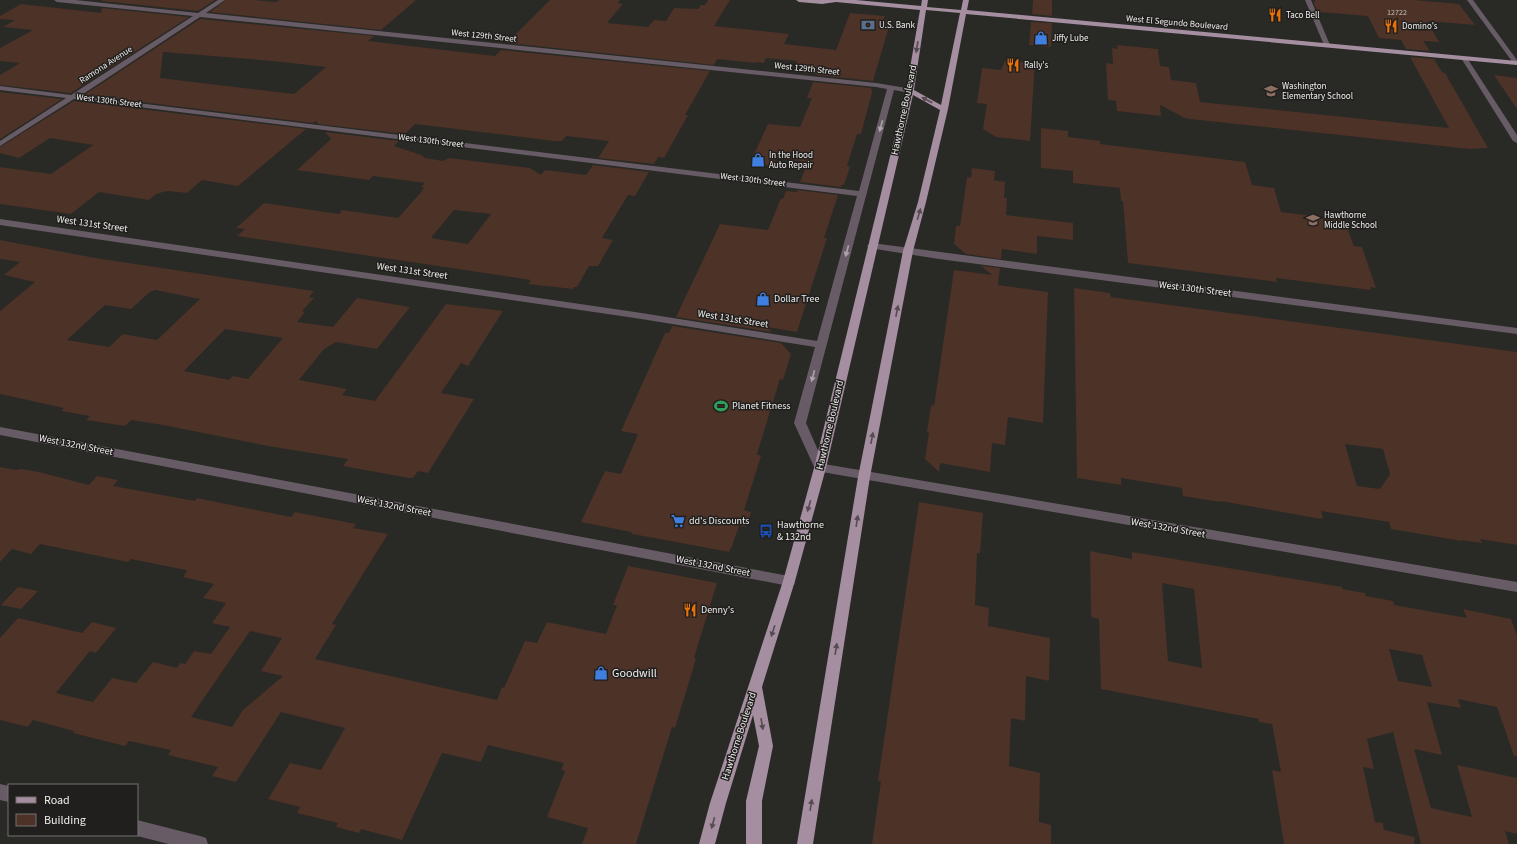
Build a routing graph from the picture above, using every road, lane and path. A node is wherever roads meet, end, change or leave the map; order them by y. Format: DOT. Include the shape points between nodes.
graph roads {
  1 [pos="56,0"];
  2 [pos="222,0"];
  3 [pos="799,0"];
  4 [pos="836,0"];
  5 [pos="925,0"];
  6 [pos="966,0"];
  7 [pos="1308,0"];
  8 [pos="1470,0"];
  9 [pos="922,8"];
  10 [pos="964,12"];
  11 [pos="198,15"];
  12 [pos="1327,45"];
  13 [pos="1464,58"];
  14 [pos="1517,63"];
  15 [pos="0,88"];
  16 [pos="891,88"];
  17 [pos="910,91"];
  18 [pos="73,97"];
  19 [pos="944,109"];
  20 [pos="1517,141"];
  21 [pos="0,144"];
  22 [pos="862,194"];
  23 [pos="0,222"];
  24 [pos="872,246"];
  25 [pos="908,251"];
  26 [pos="1517,331"];
  27 [pos="821,345"];
  28 [pos="0,431"];
  29 [pos="820,468"];
  30 [pos="864,477"];
  31 [pos="789,581"];
  32 [pos="1517,587"];
  33 [pos="755,686"];
  34 [pos="138,828"];
  35 [pos="200,844"];
  36 [pos="707,844"];
  37 [pos="754,844"];
  38 [pos="805,844"];
  1 -- 11 [label="street, West 129th Street"];
  2 -- 11 [label="street, Ramona Avenue"];
  3 -- 4 [label="main road, West El Segundo Boulevard"];
  4 -- 9 [label="main road, West El Segundo Boulevard"];
  5 -- 9 [label="main road, Hawthorne Boulevard"];
  6 -- 10 [label="main road"];
  7 -- 12 [label="street"];
  8 -- 14 [label="street"];
  9 -- 10 [label="main road, West El Segundo Boulevard"];
  9 -- 17 [label="main road, Hawthorne Boulevard, one-way"];
  10 -- 12 [label="main road, West El Segundo Boulevard"];
  10 -- 19 [label="main road"];
  11 -- 16 [label="street, West 129th Street"];
  11 -- 18 [label="street, Ramona Avenue"];
  12 -- 13 [label="main road, West El Segundo Boulevard"];
  13 -- 14 [label="main road, West El Segundo Boulevard"];
  13 -- 20 [label="street"];
  15 -- 18 [label="street, West 130th Street"];
  16 -- 17 [label="street, West 129th Street"];
  16 -- 22 [label="street, one-way"];
  19 -- 17 [label="main road, one-way"];
  17 -- 24 [label="main road, Hawthorne Boulevard"];
  18 -- 21 [label="street, Ramona Avenue"];
  18 -- 22 [label="street, West 130th Street"];
  25 -- 19 [label="main road, one-way"];
  22 -- 27 [label="street, one-way"];
  23 -- 27 [label="street, West 131st Street" via="641,316"];
  24 -- 25 [label="street, West 130th Street"];
  24 -- 29 [label="main road, Hawthorne Boulevard"];
  25 -- 26 [label="street, West 130th Street"];
  30 -- 25 [label="main road, one-way"];
  27 -- 29 [label="street, one-way" via="800,423"];
  28 -- 31 [label="street, West 132nd Street"];
  29 -- 30 [label="street, West 132nd Street"];
  29 -- 31 [label="main road, Hawthorne Boulevard, one-way"];
  30 -- 32 [label="street, West 132nd Street"];
  38 -- 30 [label="main road, one-way"];
  31 -- 33 [label="main road, Hawthorne Boulevard, one-way"];
  33 -- 36 [label="main road, Hawthorne Boulevard, one-way"];
  33 -- 37 [label="main road, one-way" via="766,746 754,802"];
  34 -- 35 [label="street"];
}
